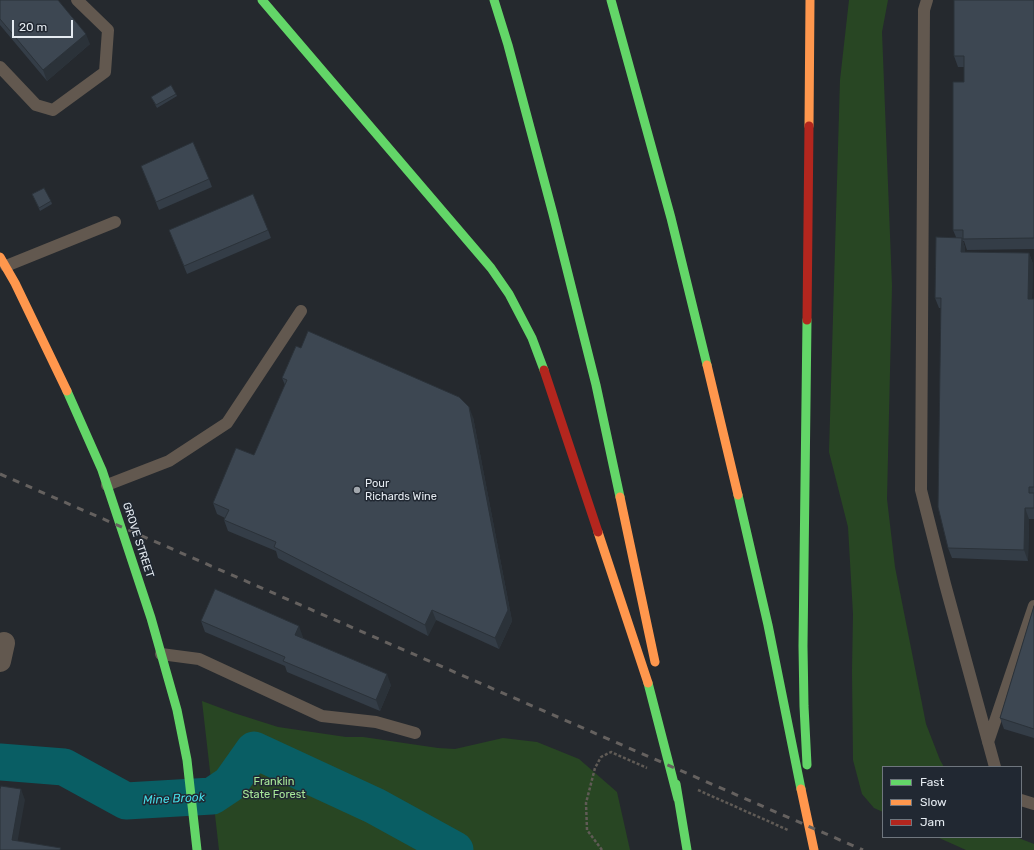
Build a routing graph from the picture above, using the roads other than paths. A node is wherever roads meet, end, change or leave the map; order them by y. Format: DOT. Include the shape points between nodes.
graph roads {
  1 [pos="77,0"];
  2 [pos="262,0"];
  3 [pos="494,0"];
  4 [pos="611,0"];
  5 [pos="810,0"];
  6 [pos="927,0"];
  7 [pos="818,32"];
  8 [pos="0,67"];
  9 [pos="810,83"];
  10 [pos="115,222"];
  11 [pos="3,262"];
  12 [pos="301,311"];
  13 [pos="107,485"];
  14 [pos="1034,606"];
  15 [pos="161,654"];
  16 [pos="656,670"];
  17 [pos="660,692"];
  18 [pos="416,733"];
  19 [pos="988,742"];
  20 [pos="994,766"];
  21 [pos="678,799"];
  22 [pos="1022,800"];
  23 [pos="1034,804"];
  24 [pos="197,850"];
  25 [pos="687,850"];
  26 [pos="814,850"];
  1 -- 8 [label="lane" via="108,30 105,72 53,110 36,105"];
  2 -- 21 [label="main road" via="491,268 509,294 532,338 645,671"];
  3 -- 16 [label="main road" via="553,214 596,385"];
  4 -- 26 [label="main road" via="698,324 768,625"];
  5 -- 9 [label="main road"];
  6 -- 19 [label="lane" via="924,10 921,490"];
  7 -- 9 [label="main road"];
  9 -- 26 [label="main road" via="803,646 806,746"];
  10 -- 11 [label="lane"];
  11 -- 13 [label="main road, GROVE STREET" via="58,371"];
  12 -- 13 [label="lane" via="227,423 169,461"];
  13 -- 15 [label="main road, GROVE STREET"];
  14 -- 19 [label="lane"];
  15 -- 18 [label="lane" via="199,659 322,716 376,722"];
  15 -- 24 [label="main road, GROVE STREET" via="177,710 187,760"];
  17 -- 21 [label="main road"];
  19 -- 20 [label="lane"];
  21 -- 25 [label="main road"];
  22 -- 23 [label="lane"];
}
